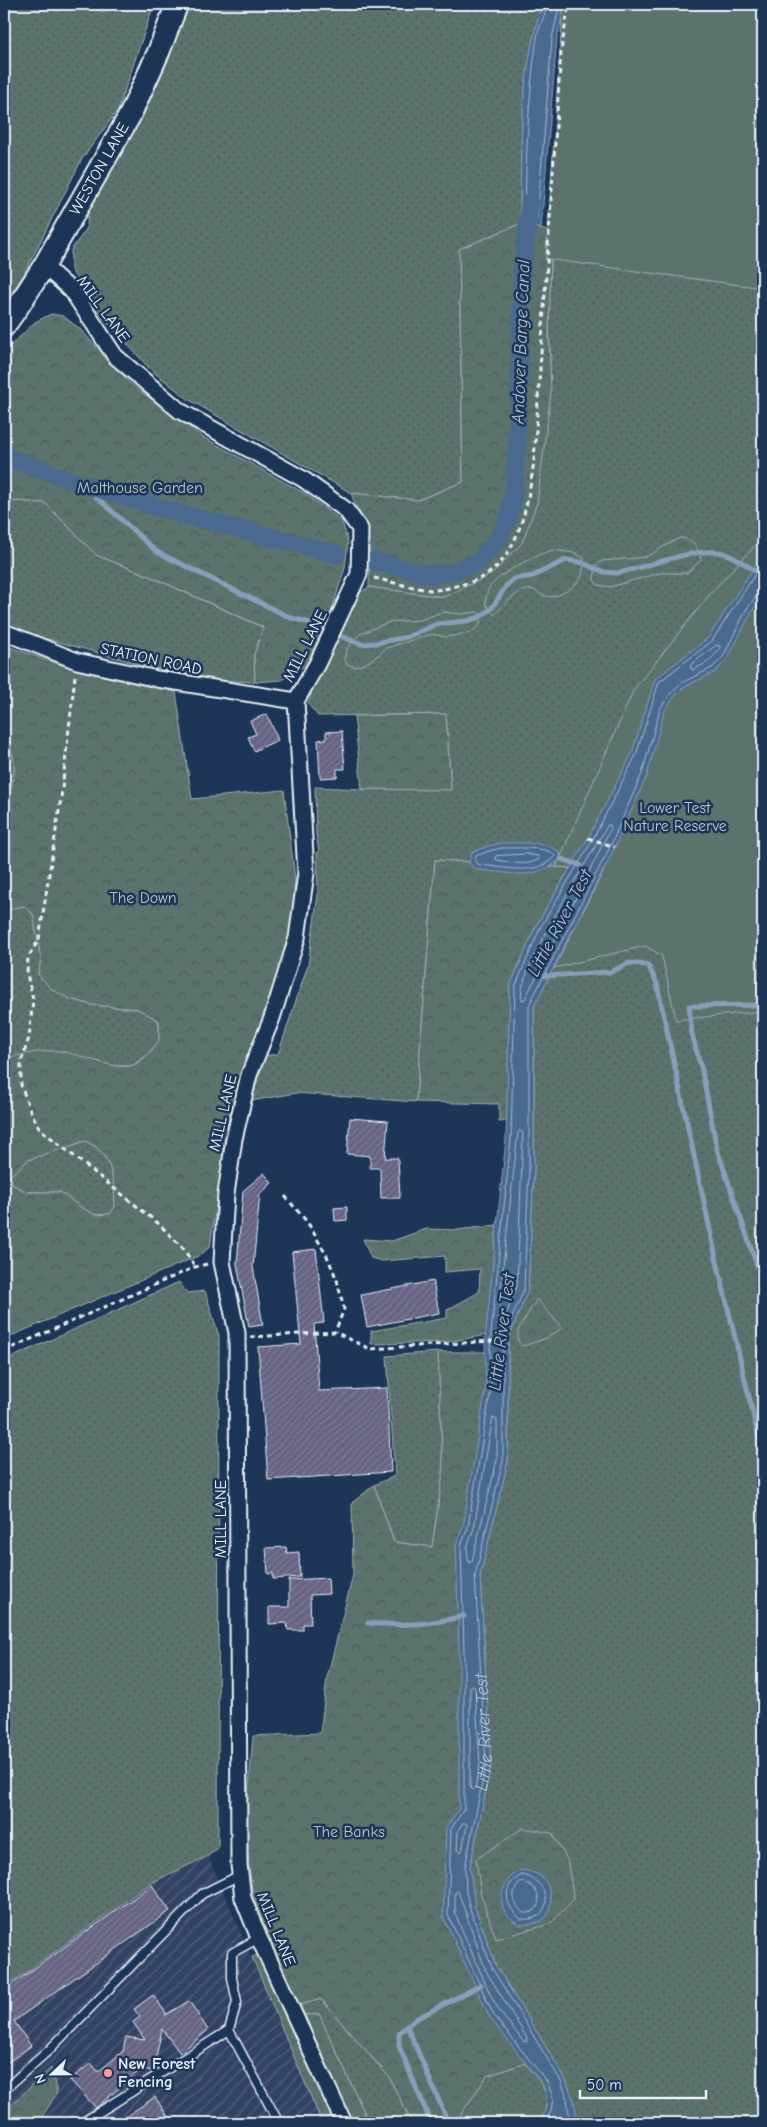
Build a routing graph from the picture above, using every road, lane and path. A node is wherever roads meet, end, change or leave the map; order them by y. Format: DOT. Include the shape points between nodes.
graph roads {
  1 [pos="178,4"];
  2 [pos="569,4"];
  3 [pos="44,266"];
  4 [pos="4,326"];
  5 [pos="358,574"];
  6 [pos="4,632"];
  7 [pos="77,661"];
  8 [pos="296,701"];
  9 [pos="588,838"];
  10 [pos="615,847"];
  11 [pos="284,1196"];
  12 [pos="222,1262"];
  13 [pos="195,1267"];
  14 [pos="335,1332"];
  15 [pos="251,1337"];
  16 [pos="508,1340"];
  17 [pos="4,1351"];
  18 [pos="240,1875"];
  19 [pos="259,1938"];
  20 [pos="229,2030"];
  21 [pos="4,2090"];
  22 [pos="82,2123"];
  23 [pos="279,2123"];
  24 [pos="344,2123"];
  1 -- 3 [label="street, WESTON LANE" via="130,115"];
  2 -- 5 [label="path" via="561,51 534,460 530,494 520,527 496,566 482,577 449,588 431,590"];
  3 -- 4 [label="street, WESTON LANE"];
  3 -- 5 [label="street, MILL LANE" via="72,291 115,356 180,411 303,479 346,510 360,529"];
  5 -- 8 [label="street, MILL LANE" via="317,664"];
  6 -- 7 [label="street, STATION ROAD"];
  7 -- 8 [label="street, STATION ROAD" via="157,680"];
  7 -- 13 [label="path" via="61,798 39,939 28,958 27,974 33,999 29,1038 21,1062 21,1085 40,1128 159,1224 183,1248"];
  8 -- 12 [label="street, MILL LANE" via="306,873 297,938 272,1018 249,1075 234,1139 226,1194"];
  9 -- 10 [label="path"];
  11 -- 14 [label="path" via="308,1223 337,1280 344,1309"];
  12 -- 13 [label="path"];
  12 -- 18 [label="street, MILL LANE" via="237,1333"];
  13 -- 17 [label="path"];
  14 -- 15 [label="path"];
  14 -- 16 [label="path" via="370,1349"];
  18 -- 19 [label="street, MILL LANE" via="243,1898"];
  18 -- 21 [label="lane" via="202,1894 49,2050"];
  19 -- 20 [label="lane" via="232,1953 232,1978 237,2002"];
  19 -- 24 [label="street, MILL LANE"];
  20 -- 22 [label="lane"];
  20 -- 23 [label="lane"];
}
